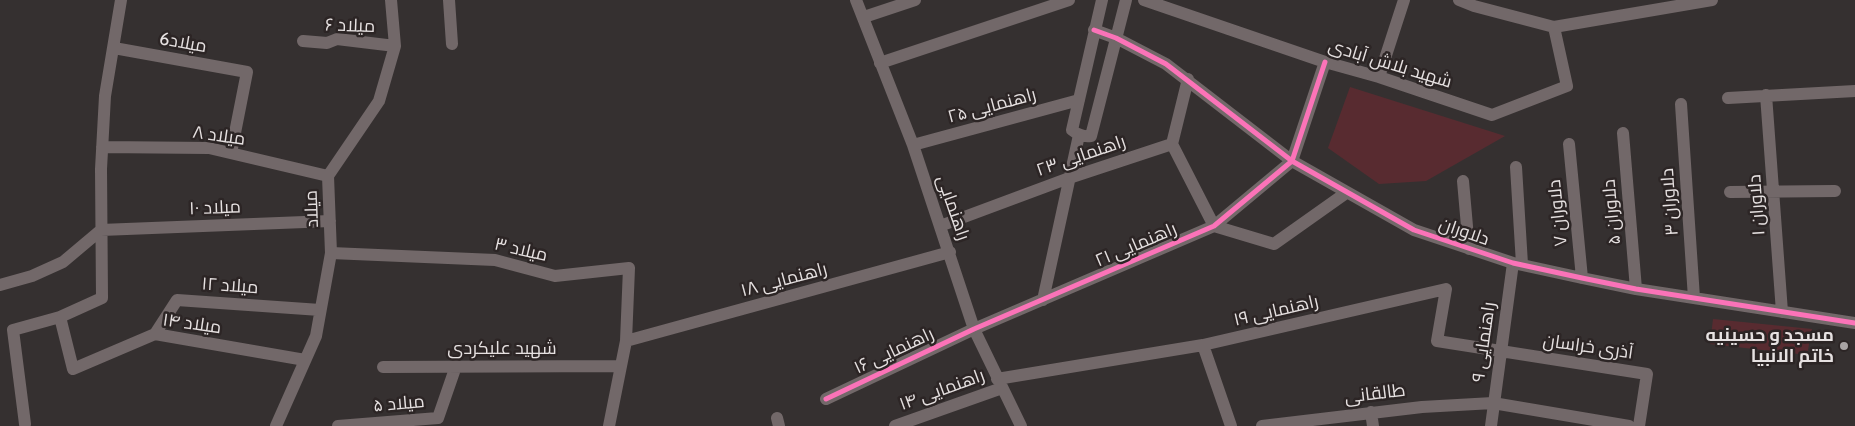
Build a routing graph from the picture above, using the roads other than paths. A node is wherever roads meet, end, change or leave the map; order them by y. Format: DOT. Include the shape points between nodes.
graph roads {
  1 [pos="121,0"];
  2 [pos="391,0"];
  3 [pos="449,0"];
  4 [pos="856,0"];
  5 [pos="916,0"];
  6 [pos="1069,0"];
  7 [pos="1102,0"];
  8 [pos="1126,0"];
  9 [pos="1144,0"];
  10 [pos="1404,0"];
  11 [pos="1459,0"];
  12 [pos="1712,0"];
  13 [pos="864,17"];
  14 [pos="1554,27"];
  15 [pos="1094,30"];
  16 [pos="1116,38"];
  17 [pos="303,41"];
  18 [pos="452,44"];
  19 [pos="395,46"];
  20 [pos="114,48"];
  21 [pos="1325,62"];
  22 [pos="880,63"];
  23 [pos="1379,77"];
  24 [pos="1188,80"];
  25 [pos="1855,90"];
  26 [pos="1766,95"];
  27 [pos="1728,98"];
  28 [pos="1079,100"];
  29 [pos="1681,104"];
  30 [pos="1623,133"];
  31 [pos="1079,135"];
  32 [pos="1172,144"];
  33 [pos="1569,144"];
  34 [pos="914,145"];
  35 [pos="102,146"];
  36 [pos="231,154"];
  37 [pos="1292,161"];
  38 [pos="1516,167"];
  39 [pos="328,176"];
  40 [pos="1069,178"];
  41 [pos="1464,180"];
  42 [pos="1773,191"];
  43 [pos="1835,191"];
  44 [pos="1730,192"];
  45 [pos="1346,193"];
  46 [pos="330,221"];
  47 [pos="940,226"];
  48 [pos="1214,226"];
  49 [pos="101,230"];
  50 [pos="1469,249"];
  51 [pos="950,252"];
  52 [pos="331,253"];
  53 [pos="1517,263"];
  54 [pos="1582,278"];
  55 [pos="0,285"];
  56 [pos="1636,289"];
  57 [pos="1694,298"];
  58 [pos="1043,300"];
  59 [pos="320,310"];
  60 [pos="1782,312"];
  61 [pos="60,317"];
  62 [pos="1855,323"];
  63 [pos="974,329"];
  64 [pos="155,334"];
  65 [pos="626,341"];
  66 [pos="1203,346"];
  67 [pos="1500,352"];
  68 [pos="305,360"];
  69 [pos="456,366"];
  70 [pos="621,366"];
  71 [pos="383,368"];
  72 [pos="1000,383"];
  73 [pos="826,399"];
  74 [pos="1493,403"];
  75 [pos="1371,412"];
  76 [pos="24,424"];
  77 [pos="359,425"];
  78 [pos="276,426"];
  79 [pos="338,426"];
  80 [pos="609,426"];
  81 [pos="895,426"];
  82 [pos="1021,426"];
  83 [pos="1231,426"];
  84 [pos="1262,426"];
  85 [pos="1373,426"];
  86 [pos="1491,426"];
  87 [pos="1629,426"];
  88 [pos="1639,426"];
  1 -- 20 [label="street"];
  2 -- 19 [label="street, میلاد"];
  3 -- 18 [label="street"];
  4 -- 13 [label="street, راهنمایی"];
  5 -- 13 [label="street"];
  6 -- 22 [label="street"];
  7 -- 15 [label="street"];
  8 -- 16 [label="street"];
  9 -- 21 [label="street, شهید بلاش آبادی"];
  10 -- 23 [label="street"];
  11 -- 14 [label="street"];
  12 -- 14 [label="street"];
  13 -- 22 [label="street, راهنمایی"];
  14 -- 23 [label="street, شهید بلاش آبادی" via="1567,86 1492,115"];
  15 -- 16 [label="street, دلاوران"];
  15 -- 28 [label="street"];
  16 -- 24 [label="street, دلاوران" via="1166,64"];
  16 -- 31 [label="street" via="1091,136"];
  17 -- 19 [label="street, میلاد ۶" via="327,43 337,39"];
  19 -- 39 [label="street, میلاد" via="379,102"];
  20 -- 35 [label="street"];
  20 -- 36 [label="street, میلاد6" via="247,72"];
  21 -- 23 [label="street, شهید بلاش آبادی"];
  21 -- 37 [label="street"];
  22 -- 34 [label="street, راهنمایی"];
  24 -- 32 [label="street"];
  24 -- 37 [label="street, دلاوران"];
  25 -- 26 [label="street"];
  26 -- 27 [label="street"];
  26 -- 42 [label="street, دلاوران ۱"];
  28 -- 31 [label="street" via="1072,130"];
  28 -- 34 [label="street, راهنمایی ۲۵"];
  29 -- 57 [label="street, دلاوران ۳"];
  30 -- 56 [label="street, دلاوران ۵"];
  31 -- 40 [label="street"];
  32 -- 40 [label="street, راهنمایی ۲۳"];
  32 -- 48 [label="street"];
  33 -- 54 [label="street, دلاوران ۷"];
  34 -- 47 [label="street, راهنمایی"];
  35 -- 36 [label="street, میلاد ۸" via="209,148"];
  35 -- 49 [label="street"];
  36 -- 39 [label="street, میلاد ۸"];
  37 -- 45 [label="street, دلاوران"];
  37 -- 48 [label="street, راهنمایی ۲۱"];
  38 -- 53 [label="street, راهنمایی ۹"];
  39 -- 46 [label="street, میلاد"];
  40 -- 47 [label="street, راهنمایی ۲۳"];
  40 -- 58 [label="street"];
  41 -- 50 [label="street"];
  42 -- 43 [label="street"];
  42 -- 44 [label="street"];
  42 -- 60 [label="street, دلاوران ۱"];
  45 -- 48 [label="street" via="1274,244"];
  45 -- 50 [label="street, دلاوران" via="1414,230"];
  46 -- 49 [label="street, میلاد ۱۰"];
  46 -- 52 [label="street, میلاد"];
  47 -- 51 [label="street, راهنمایی"];
  48 -- 58 [label="street, راهنمایی ۲۱"];
  49 -- 55 [label="street" via="63,262 32,276"];
  49 -- 61 [label="street" via="102,298"];
  50 -- 53 [label="street, دلاوران"];
  51 -- 63 [label="street, راهنمایی"];
  51 -- 65 [label="street, راهنمایی ۱۸"];
  52 -- 59 [label="street, میلاد"];
  52 -- 65 [label="street, میلاد ۳" via="495,260 554,276 629,268"];
  53 -- 54 [label="street, دلاوران"];
  53 -- 67 [label="street, راهنمایی ۹"];
  54 -- 56 [label="street, دلاوران"];
  56 -- 57 [label="street, دلاوران"];
  57 -- 60 [label="street, دلاوران"];
  58 -- 63 [label="street, راهنمایی ۲۱"];
  59 -- 64 [label="street, میلاد ۱۲" via="177,300"];
  59 -- 68 [label="street, میلاد" via="316,336"];
  60 -- 62 [label="street, دلاوران"];
  61 -- 64 [label="street, میلاد ۱۴" via="73,369"];
  61 -- 76 [label="street" via="13,330"];
  63 -- 72 [label="street, راهنمایی"];
  63 -- 73 [label="street, راهنمایی ۱۶"];
  64 -- 68 [label="street, میلاد ۱۴"];
  65 -- 70 [label="street"];
  66 -- 67 [label="street, راهنمایی ۱۹" via="1446,289 1437,341"];
  66 -- 72 [label="street, راهنمایی ۱۹"];
  66 -- 83 [label="street"];
  67 -- 74 [label="street, راهنمایی ۹"];
  67 -- 88 [label="street, آذری خراسان" via="1647,374"];
  68 -- 78 [label="street, میلاد"];
  69 -- 70 [label="street, شهید علیکردی"];
  69 -- 71 [label="street, شهید علیکردی"];
  69 -- 77 [label="street, میلاد ۵" via="438,418"];
  70 -- 80 [label="street"];
  72 -- 81 [label="street, راهنمایی ۱۴"];
  72 -- 82 [label="street, راهنمایی"];
  74 -- 75 [label="street, طالقانی"];
  74 -- 86 [label="street, راهنمایی ۹"];
  74 -- 87 [label="street, طالقانی"];
  75 -- 84 [label="street, طالقانی"];
  75 -- 85 [label="street"];
  77 -- 79 [label="street, میلاد ۵"];
}
